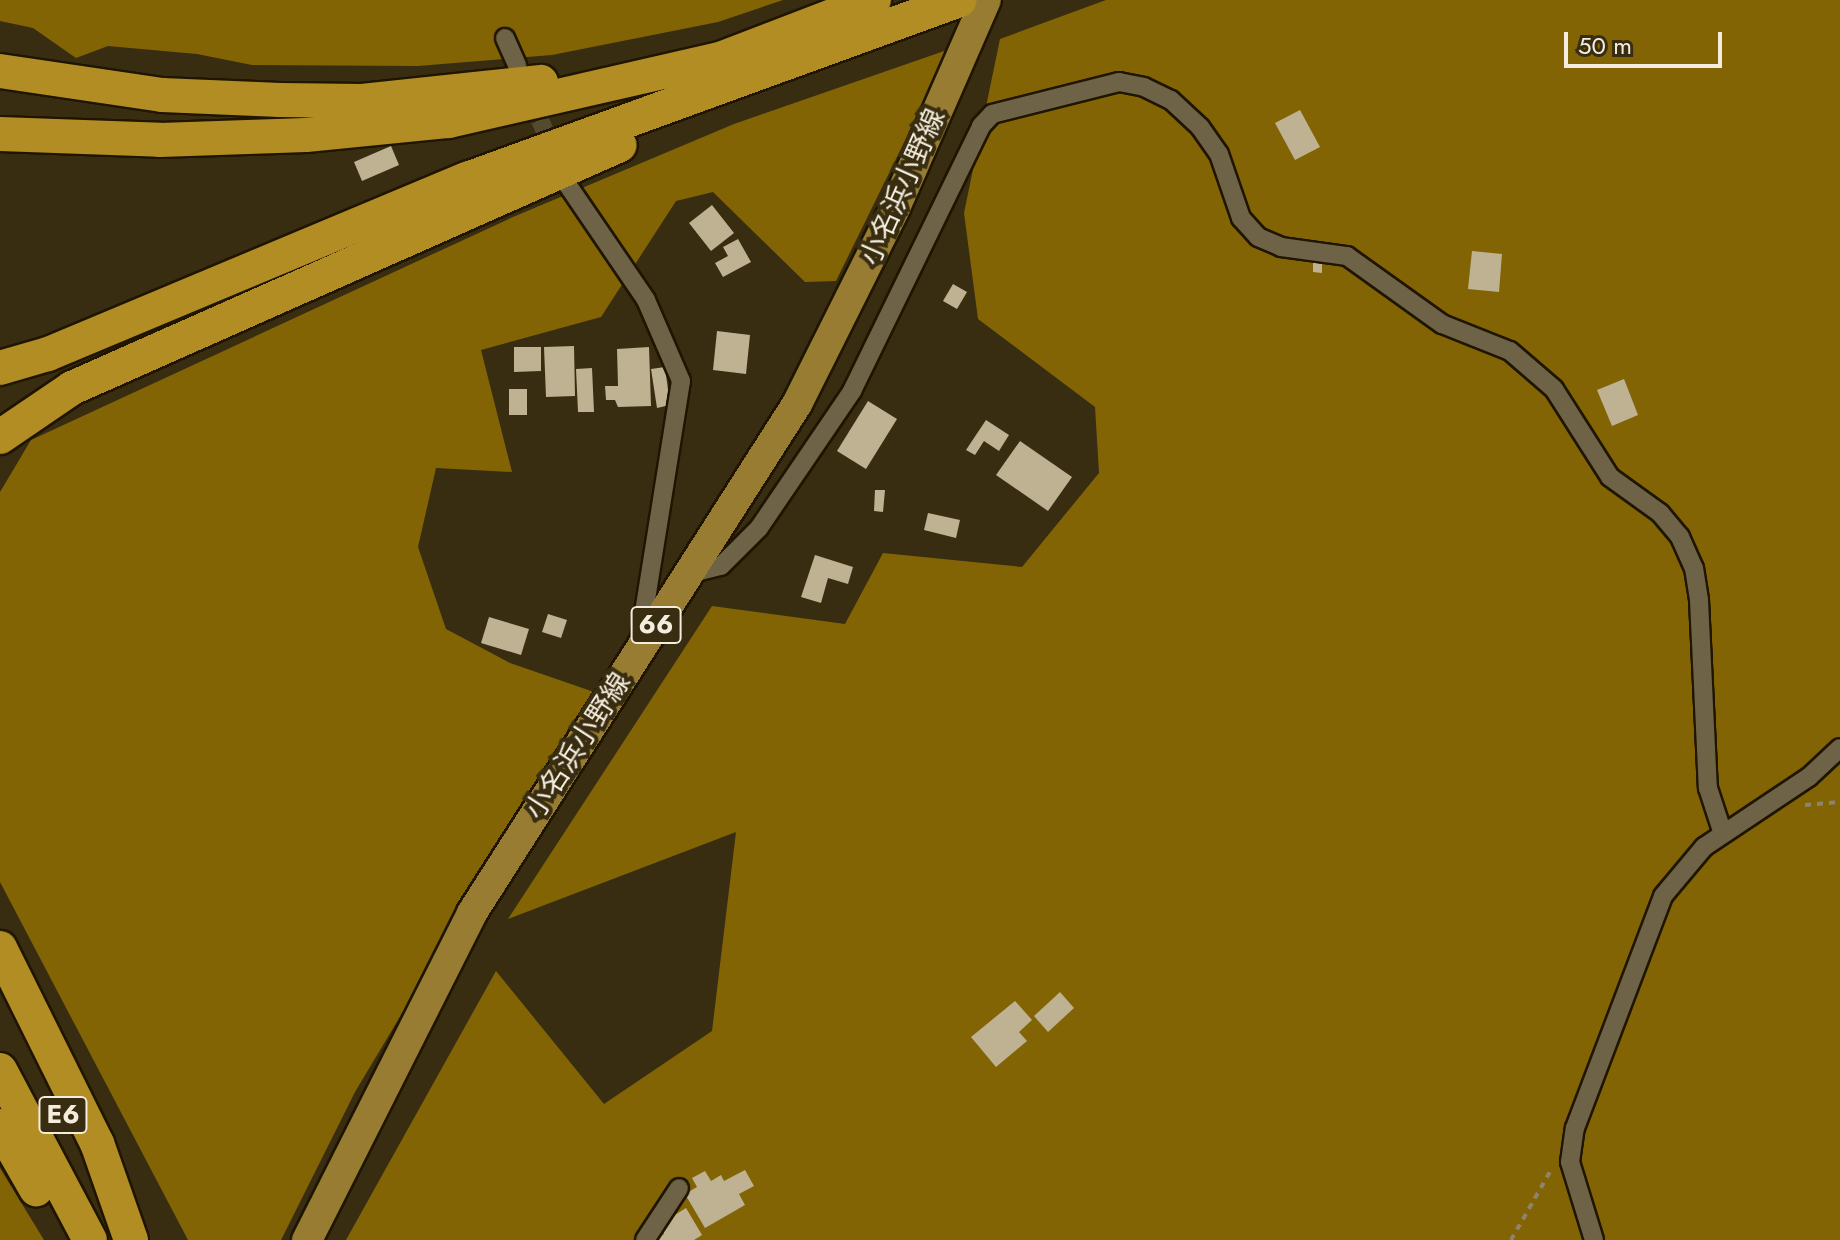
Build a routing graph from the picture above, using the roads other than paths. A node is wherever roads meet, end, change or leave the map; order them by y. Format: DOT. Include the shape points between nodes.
graph roads {
  1 [pos="866,0"];
  2 [pos="874,0"];
  3 [pos="959,0"];
  4 [pos="986,0"];
  5 [pos="910,19"];
  6 [pos="505,38"];
  7 [pos="517,65"];
  8 [pos="0,71"];
  9 [pos="0,134"];
  10 [pos="567,184"];
  11 [pos="0,368"];
  12 [pos="0,437"];
  13 [pos="688,574"];
  14 [pos="638,652"];
  15 [pos="1840,748"];
  16 [pos="1723,834"];
  17 [pos="0,948"];
  18 [pos="0,987"];
  19 [pos="0,1070"];
  20 [pos="0,1126"];
  21 [pos="679,1188"];
  22 [pos="67,1240"];
  23 [pos="90,1240"];
  24 [pos="131,1240"];
  25 [pos="307,1240"];
  26 [pos="645,1240"];
  27 [pos="1594,1240"];
  1 -- 8 [label="highway" via="714,46 621,67 554,80 362,101 162,95"];
  2 -- 9 [label="highway" via="720,59 449,121 160,140"];
  3 -- 5 [label="highway"];
  4 -- 13 [label="main road, 小名浜小野線 / 66" via="842,319 797,404"];
  5 -- 11 [label="highway" via="819,47 467,179 48,354"];
  5 -- 12 [label="highway" via="72,388"];
  6 -- 7 [label="street"];
  10 -- 14 [label="street" via="646,300 681,381"];
  13 -- 14 [label="main road, 小名浜小野線 / 66"];
  13 -- 16 [label="street" via="721,566 759,528 852,391 981,126 992,114 1119,82 1144,87 1171,100 1200,127 1219,154 1241,218 1258,237 1281,247 1347,256 1442,324 1510,351 1554,389 1610,477 1660,513 1680,537 1694,568 1699,600 1708,788"];
  14 -- 25 [label="main road, 小名浜小野線 / 66" via="472,913"];
  15 -- 16 [label="street" via="1809,777"];
  16 -- 27 [label="street" via="1680,870 1663,896 1575,1128 1570,1162"];
  17 -- 24 [label="highway" via="97,1143"];
  18 -- 24 [label="highway, E6"];
  19 -- 23 [label="highway, E6"];
  20 -- 22 [label="highway"];
  21 -- 26 [label="street"];
}
